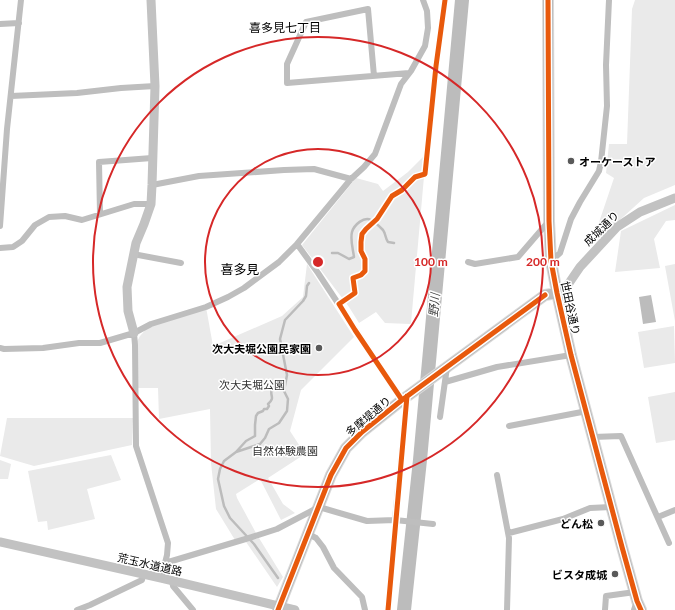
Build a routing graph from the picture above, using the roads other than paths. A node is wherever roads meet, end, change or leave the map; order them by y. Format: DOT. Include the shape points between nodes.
graph roads {
  1 [pos="21,0"];
  2 [pos="151,0"];
  3 [pos="423,0"];
  4 [pos="548,0"];
  5 [pos="609,0"];
  6 [pos="19,23"];
  7 [pos="0,24"];
  8 [pos="409,73"];
  9 [pos="374,76"];
  10 [pos="155,86"];
  11 [pos="11,96"];
  12 [pos="152,158"];
  13 [pos="351,179"];
  14 [pos="152,185"];
  15 [pos="675,198"];
  16 [pos="151,204"];
  17 [pos="100,214"];
  18 [pos="549,222"];
  19 [pos="0,226"];
  20 [pos="297,244"];
  21 [pos="0,248"];
  22 [pos="133,254"];
  23 [pos="551,260"];
  24 [pos="468,262"];
  25 [pos="181,263"];
  26 [pos="557,293"];
  27 [pos="134,332"];
  28 [pos="0,348"];
  29 [pos="571,355"];
  30 [pos="445,368"];
  31 [pos="445,382"];
  32 [pos="407,396"];
  33 [pos="587,411"];
  34 [pos="440,417"];
  35 [pos="509,426"];
  36 [pos="593,438"];
  37 [pos="497,475"];
  38 [pos="318,507"];
  39 [pos="611,507"];
  40 [pos="675,510"];
  41 [pos="658,517"];
  42 [pos="398,520"];
  43 [pos="431,523"];
  44 [pos="509,533"];
  45 [pos="308,534"];
  46 [pos="0,542"];
  47 [pos="669,543"];
  48 [pos="165,563"];
  49 [pos="143,574"];
  50 [pos="161,578"];
  51 [pos="172,581"];
  52 [pos="637,603"];
  53 [pos="279,608"];
  54 [pos="76,610"];
  55 [pos="193,610"];
  56 [pos="295,610"];
  57 [pos="365,610"];
  58 [pos="507,610"];
  59 [pos="605,610"];
  1 -- 6 [label="street"];
  2 -- 10 [label="street"];
  3 -- 8 [label="street" via="427,11 428,28 425,46"];
  4 -- 18 [label="main road, 世田谷通り"];
  5 -- 23 [label="street" via="607,106 599,171 571,219 560,253"];
  6 -- 7 [label="street"];
  6 -- 11 [label="street"];
  8 -- 9 [label="street"];
  8 -- 13 [label="street" via="401,84 375,154"];
  9 -- 9 [label="street" via="287,84 287,64 306,22 368,9"];
  10 -- 11 [label="street"];
  10 -- 12 [label="street"];
  11 -- 19 [label="street" via="6,129"];
  12 -- 14 [label="street"];
  12 -- 17 [label="street" via="99,162"];
  13 -- 14 [label="street" via="314,169 199,176"];
  13 -- 20 [label="street"];
  14 -- 16 [label="street"];
  15 -- 26 [label="street, 成城通り" via="640,212 617,227 580,267 565,289"];
  16 -- 17 [label="street" via="134,204"];
  16 -- 22 [label="street"];
  17 -- 21 [label="street" via="82,220 65,216 49,217 35,225 14,247"];
  18 -- 23 [label="main road, 世田谷通り"];
  18 -- 24 [label="street" via="518,257 475,264"];
  20 -- 27 [label="street" via="279,262 228,297"];
  20 -- 32 [label="street" via="355,330"];
  22 -- 25 [label="street"];
  22 -- 27 [label="street" via="127,287 128,311"];
  23 -- 26 [label="main road, 世田谷通り"];
  26 -- 29 [label="main road, 世田谷通り"];
  26 -- 30 [label="main road, 多摩堤通り" via="545,295"];
  27 -- 28 [label="street" via="100,343 43,348"];
  27 -- 48 [label="street" via="136,446 168,543"];
  29 -- 31 [label="street" via="497,367"];
  29 -- 33 [label="main road, 世田谷通り"];
  30 -- 31 [label="street"];
  30 -- 32 [label="main road, 多摩堤通り"];
  31 -- 34 [label="street"];
  32 -- 38 [label="main road, 多摩堤通り" via="346,448"];
  32 -- 42 [label="street"];
  33 -- 35 [label="street"];
  33 -- 36 [label="main road, 世田谷通り"];
  36 -- 39 [label="main road, 世田谷通り"];
  36 -- 41 [label="street" via="621,436"];
  37 -- 44 [label="street"];
  38 -- 42 [label="street" via="367,521"];
  38 -- 45 [label="main road, 多摩堤通り"];
  38 -- 48 [label="street" via="286,525 252,538"];
  39 -- 44 [label="street" via="590,508 563,519"];
  39 -- 52 [label="main road, 世田谷通り"];
  40 -- 41 [label="street"];
  41 -- 47 [label="street"];
  42 -- 43 [label="street"];
  44 -- 58 [label="street"];
  45 -- 53 [label="main road, 多摩堤通り"];
  45 -- 57 [label="street" via="316,538 334,568 362,597"];
  46 -- 49 [label="street, 荒玉水道道路"];
  48 -- 50 [label="street"];
  49 -- 50 [label="street, 荒玉水道道路"];
  49 -- 54 [label="street" via="142,580"];
  50 -- 51 [label="street, 荒玉水道道路"];
  51 -- 53 [label="street, 荒玉水道道路"];
  51 -- 55 [label="street" via="173,586"];
  52 -- 59 [label="street" via="606,596"];
  53 -- 56 [label="street, 荒玉水道道路"];
}
